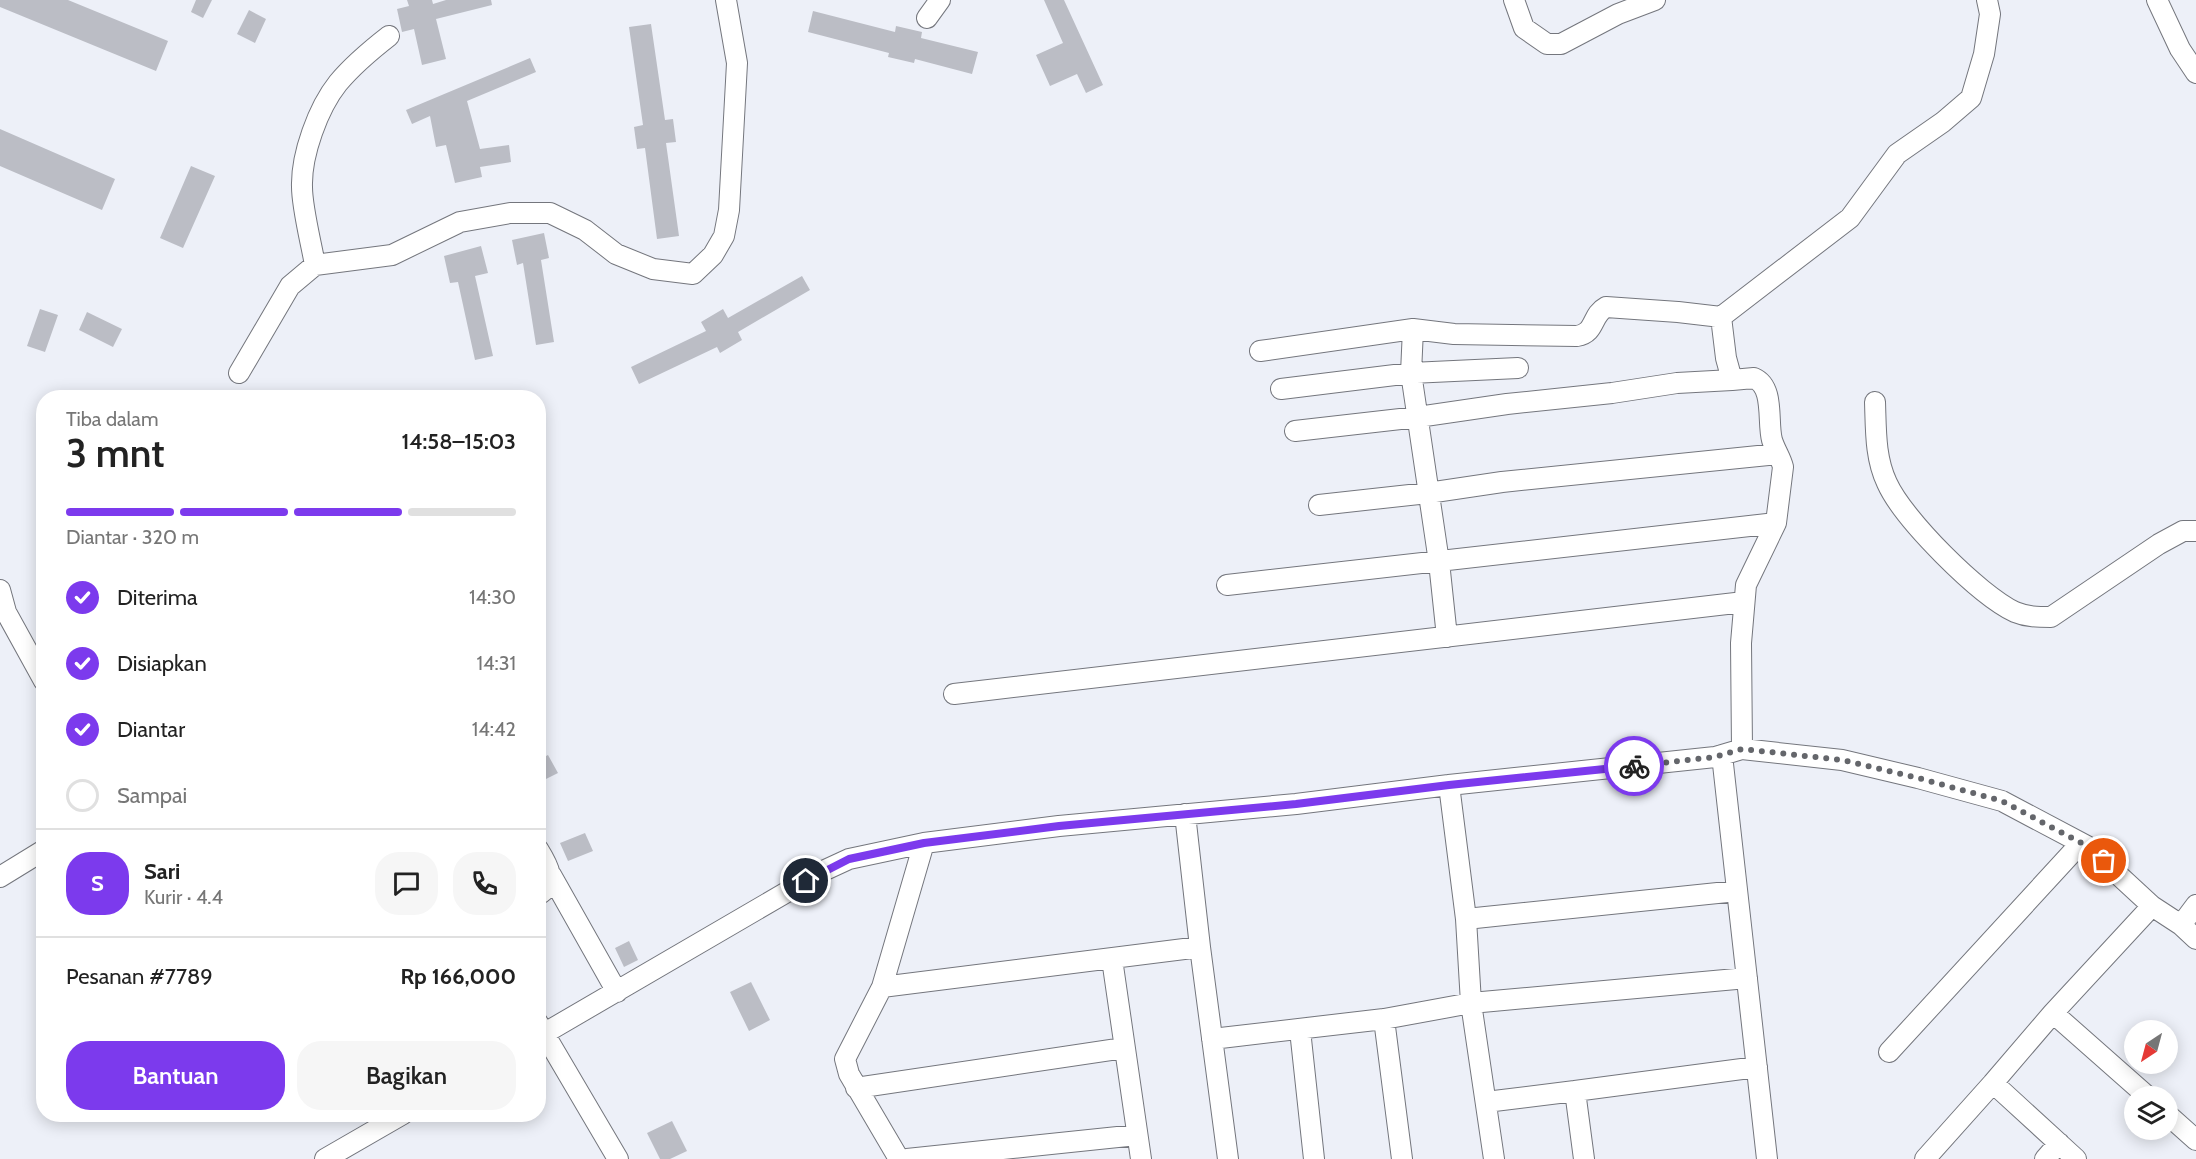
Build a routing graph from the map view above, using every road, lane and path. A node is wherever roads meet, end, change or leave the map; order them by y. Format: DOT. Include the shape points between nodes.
graph roads {
  1 [pos="726,0"];
  2 [pos="940,0"];
  3 [pos="1514,0"];
  4 [pos="1655,0"];
  5 [pos="1987,0"];
  6 [pos="2157,0"];
  7 [pos="927,18"];
  8 [pos="389,36"];
  9 [pos="2196,73"];
  10 [pos="315,265"];
  11 [pos="1721,317"];
  12 [pos="1413,329"];
  13 [pos="1260,351"];
  14 [pos="1518,368"];
  15 [pos="239,373"];
  16 [pos="1411,374"];
  17 [pos="1732,380"];
  18 [pos="1281,389"];
  19 [pos="1875,402"];
  20 [pos="1418,417"];
  21 [pos="1295,431"];
  22 [pos="1778,454"];
  23 [pos="1428,493"];
  24 [pos="1319,505"];
  25 [pos="1776,523"];
  26 [pos="2196,531"];
  27 [pos="1439,562"];
  28 [pos="1227,585"];
  29 [pos="0,590"];
  30 [pos="1744,602"];
  31 [pos="1447,637"];
  32 [pos="36,666"];
  33 [pos="954,694"];
  34 [pos="1742,749"];
  35 [pos="1722,755"];
  36 [pos="1449,785"];
  37 [pos="1185,814"];
  38 [pos="924,843"];
  39 [pos="2081,843"];
  40 [pos="36,855"];
  41 [pos="546,863"];
  42 [pos="551,874"];
  43 [pos="0,877"];
  44 [pos="546,889"];
  45 [pos="1737,891"];
  46 [pos="2196,905"];
  47 [pos="2152,906"];
  48 [pos="1466,919"];
  49 [pos="2181,925"];
  50 [pos="2196,939"];
  51 [pos="1200,947"];
  52 [pos="1112,959"];
  53 [pos="1747,978"];
  54 [pos="882,987"];
  55 [pos="617,992"];
  56 [pos="1471,1003"];
  57 [pos="2053,1013"];
  58 [pos="1384,1019"];
  59 [pos="546,1029"];
  60 [pos="1300,1030"];
  61 [pos="1212,1039"];
  62 [pos="546,1042"];
  63 [pos="1124,1048"];
  64 [pos="1889,1052"];
  65 [pos="1757,1067"];
  66 [pos="1993,1083"];
  67 [pos="2136,1086"];
  68 [pos="856,1088"];
  69 [pos="1575,1091"];
  70 [pos="1486,1102"];
  71 [pos="389,1122"];
  72 [pos="2178,1124"];
  73 [pos="1137,1135"];
  74 [pos="2196,1140"];
  75 [pos="2059,1143"];
  76 [pos="325,1159"];
  77 [pos="618,1159"];
  78 [pos="899,1159"];
  79 [pos="907,1159"];
  80 [pos="1141,1159"];
  81 [pos="1228,1159"];
  82 [pos="1314,1159"];
  83 [pos="1402,1159"];
  84 [pos="1494,1159"];
  85 [pos="1584,1159"];
  86 [pos="1767,1159"];
  87 [pos="1926,1159"];
  88 [pos="2045,1159"];
  89 [pos="2076,1159"];
  1 -- 10 [label="street" via="737,63 729,210 724,236 713,255 693,274 653,269 616,255 585,230 550,213 510,213 460,222 392,255"];
  2 -- 7 [label="street"];
  3 -- 4 [label="street" via="1524,28 1547,44 1561,44 1618,14"];
  5 -- 11 [label="street" via="1990,14 1986,44 1971,98 1897,154 1850,218"];
  6 -- 9 [label="street"];
  8 -- 10 [label="street" via="337,84 306,150 302,188"];
  10 -- 15 [label="street" via="290,286"];
  11 -- 12 [label="street" via="1606,307 1595,316 1591,329 1577,336"];
  11 -- 17 [label="street"];
  12 -- 13 [label="street"];
  12 -- 16 [label="street"];
  14 -- 16 [label="street"];
  16 -- 18 [label="street"];
  16 -- 20 [label="street"];
  17 -- 20 [label="street" via="1677,383"];
  17 -- 22 [label="street" via="1754,378 1763,384"];
  19 -- 26 [label="street" via="1877,457 1887,485 1910,518 1954,564 1998,603 2017,613 2051,617 2159,544 2183,531"];
  20 -- 21 [label="street"];
  20 -- 23 [label="street"];
  22 -- 23 [label="street"];
  22 -- 25 [label="street" via="1783,467"];
  23 -- 24 [label="street"];
  23 -- 27 [label="street"];
  25 -- 27 [label="street"];
  25 -- 30 [label="street" via="1746,585"];
  27 -- 28 [label="street"];
  27 -- 31 [label="street"];
  29 -- 32 [label="street" via="6,612"];
  30 -- 31 [label="street"];
  30 -- 34 [label="street"];
  31 -- 33 [label="street"];
  34 -- 35 [label="street"];
  34 -- 39 [label="street" via="1842,760 2002,801"];
  35 -- 36 [label="street"];
  35 -- 45 [label="street"];
  36 -- 37 [label="street"];
  36 -- 48 [label="street"];
  37 -- 38 [label="street"];
  37 -- 51 [label="street"];
  38 -- 54 [label="street"];
  38 -- 55 [label="street" via="849,859 823,871"];
  39 -- 47 [label="street"];
  39 -- 64 [label="street"];
  40 -- 43 [label="street"];
  41 -- 42 [label="street"];
  42 -- 44 [label="street"];
  42 -- 55 [label="street"];
  45 -- 48 [label="street"];
  45 -- 53 [label="street"];
  46 -- 49 [label="street"];
  47 -- 49 [label="street"];
  47 -- 57 [label="street"];
  48 -- 56 [label="street"];
  49 -- 50 [label="street"];
  51 -- 52 [label="street"];
  51 -- 61 [label="street"];
  52 -- 54 [label="street"];
  52 -- 63 [label="street"];
  53 -- 56 [label="street"];
  53 -- 65 [label="street"];
  54 -- 68 [label="street" via="845,1059"];
  55 -- 59 [label="street"];
  56 -- 58 [label="street"];
  56 -- 70 [label="street"];
  57 -- 66 [label="street"];
  57 -- 67 [label="street"];
  58 -- 60 [label="street"];
  58 -- 83 [label="street"];
  60 -- 61 [label="street"];
  60 -- 82 [label="street"];
  61 -- 81 [label="street"];
  62 -- 77 [label="street"];
  63 -- 68 [label="street"];
  63 -- 73 [label="street"];
  65 -- 69 [label="street"];
  65 -- 86 [label="street"];
  66 -- 75 [label="street"];
  66 -- 87 [label="street"];
  68 -- 78 [label="street"];
  69 -- 70 [label="street"];
  69 -- 85 [label="street"];
  70 -- 84 [label="street"];
  71 -- 76 [label="street"];
  72 -- 74 [label="street"];
  73 -- 79 [label="street"];
  73 -- 80 [label="street"];
  75 -- 88 [label="street"];
  75 -- 89 [label="street"];
}
